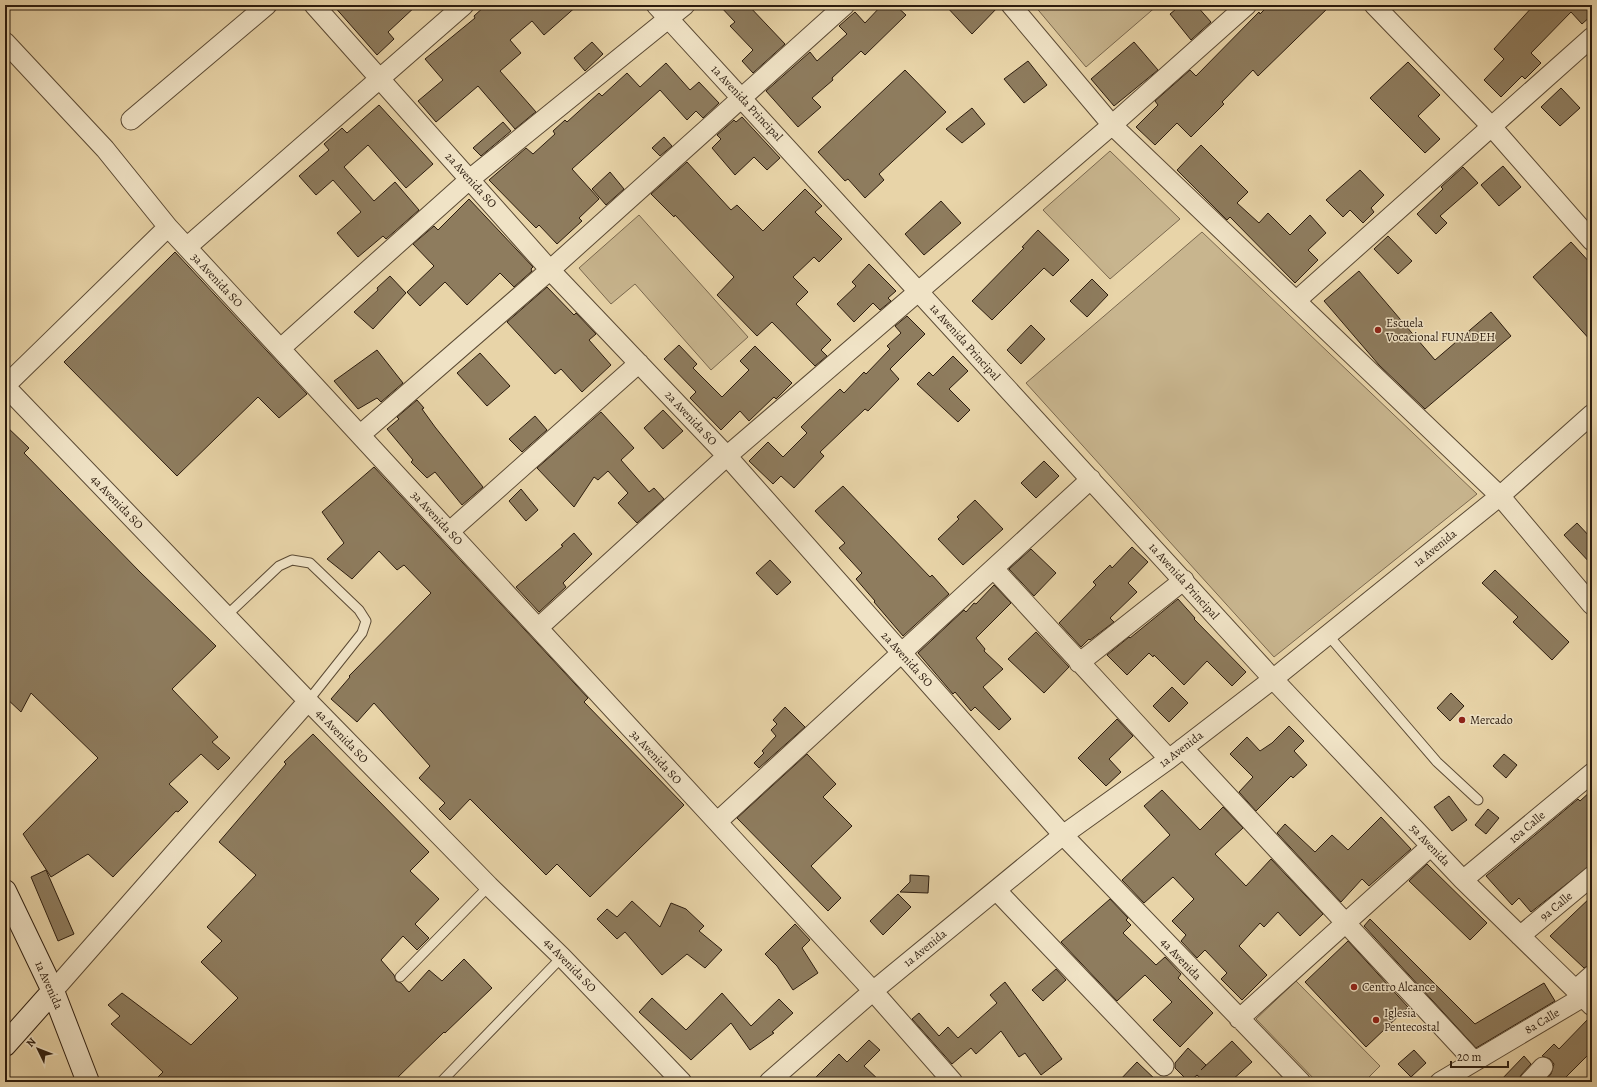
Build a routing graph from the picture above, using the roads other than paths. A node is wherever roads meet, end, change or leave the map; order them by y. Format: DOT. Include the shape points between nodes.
graph roads {
  1 [pos="267,5"];
  2 [pos="314,5"];
  3 [pos="464,5"];
  4 [pos="685,5"];
  5 [pos="845,5"];
  6 [pos="1011,5"];
  7 [pos="1247,5"];
  8 [pos="1374,5"];
  9 [pos="663,12"];
  10 [pos="1592,37"];
  11 [pos="5,42"];
  12 [pos="380,80"];
  13 [pos="742,98"];
  14 [pos="131,120"];
  15 [pos="1112,125"];
  16 [pos="1491,126"];
  17 [pos="470,179"];
  18 [pos="168,227"];
  19 [pos="1592,241"];
  20 [pos="187,247"];
  21 [pos="550,270"];
  22 [pos="918,290"];
  23 [pos="1297,300"];
  24 [pos="280,348"];
  25 [pos="639,363"];
  26 [pos="5,386"];
  27 [pos="1592,414"];
  28 [pos="360,435"];
  29 [pos="727,456"];
  30 [pos="1091,479"];
  31 [pos="1500,496"];
  32 [pos="449,532"];
  33 [pos="994,569"];
  34 [pos="1184,580"];
  35 [pos="1592,605"];
  36 [pos="226,616"];
  37 [pos="538,628"];
  38 [pos="1328,635"];
  39 [pos="902,654"];
  40 [pos="1079,663"];
  41 [pos="1273,679"];
  42 [pos="308,701"];
  43 [pos="1176,754"];
  44 [pos="1592,773"];
  45 [pos="1478,800"];
  46 [pos="717,822"];
  47 [pos="1063,835"];
  48 [pos="1431,846"];
  49 [pos="1592,876"];
  50 [pos="1463,880"];
  51 [pos="489,886"];
  52 [pos="996,890"];
  53 [pos="5,891"];
  54 [pos="1346,923"];
  55 [pos="1520,936"];
  56 [pos="562,957"];
  57 [pos="1592,975"];
  58 [pos="400,977"];
  59 [pos="53,991"];
  60 [pos="872,991"];
  61 [pos="1583,998"];
  62 [pos="1239,1018"];
  63 [pos="5,1044"];
  64 [pos="1474,1061"];
  65 [pos="1164,1066"];
  66 [pos="1543,1067"];
  67 [pos="88,1082"];
  68 [pos="441,1082"];
  69 [pos="682,1082"];
  70 [pos="770,1082"];
  71 [pos="953,1082"];
  72 [pos="1301,1082"];
  73 [pos="1440,1082"];
  74 [pos="1529,1082"];
  1 -- 14 [label="street"];
  2 -- 12 [label="street, 2a Avenida SO"];
  3 -- 12 [label="street"];
  4 -- 9 [label="street"];
  5 -- 13 [label="street"];
  6 -- 15 [label="street"];
  7 -- 15 [label="street"];
  8 -- 16 [label="street"];
  9 -- 13 [label="street, 1a Avenida Principal"];
  9 -- 17 [label="street"];
  10 -- 16 [label="street"];
  11 -- 18 [label="street, 3a Avenida SO" via="105,148"];
  12 -- 17 [label="street, 2a Avenida SO"];
  12 -- 20 [label="street"];
  13 -- 21 [label="street"];
  13 -- 22 [label="street, 1a Avenida Principal"];
  15 -- 22 [label="street"];
  15 -- 23 [label="street"];
  16 -- 19 [label="street"];
  16 -- 23 [label="street"];
  17 -- 21 [label="street, 2a Avenida SO"];
  17 -- 24 [label="street"];
  18 -- 20 [label="street, 3a Avenida SO"];
  18 -- 26 [label="street"];
  20 -- 24 [label="street, 3a Avenida SO"];
  21 -- 25 [label="street, 2a Avenida SO"];
  21 -- 28 [label="street"];
  22 -- 29 [label="street"];
  22 -- 30 [label="street, 1a Avenida Principal"];
  23 -- 31 [label="street"];
  24 -- 28 [label="street, 3a Avenida SO"];
  25 -- 29 [label="street, 2a Avenida SO"];
  25 -- 32 [label="street"];
  26 -- 36 [label="street, 4a Avenida SO"];
  27 -- 31 [label="street, 1a Avenida"];
  28 -- 32 [label="street, 3a Avenida SO"];
  29 -- 37 [label="street"];
  29 -- 39 [label="street, 2a Avenida SO"];
  30 -- 33 [label="street"];
  30 -- 34 [label="street, 1a Avenida Principal"];
  31 -- 35 [label="street"];
  31 -- 38 [label="street, 1a Avenida"];
  32 -- 37 [label="street, 3a Avenida SO"];
  33 -- 39 [label="street"];
  33 -- 40 [label="street"];
  34 -- 40 [label="street"];
  34 -- 41 [label="street, 1a Avenida Principal"];
  36 -- 42 [label="street, 4a Avenida SO"];
  36 -- 42 [label="lane" via="279,566 292,560 310,563 359,610 366,621 362,633"];
  37 -- 46 [label="street, 3a Avenida SO"];
  38 -- 41 [label="street, 1a Avenida"];
  38 -- 45 [label="lane" via="1437,762"];
  39 -- 46 [label="street"];
  39 -- 47 [label="street, 2a Avenida SO"];
  40 -- 43 [label="street"];
  41 -- 43 [label="street, 1a Avenida"];
  41 -- 48 [label="street, 5a Avenida"];
  42 -- 51 [label="street, 4a Avenida SO"];
  42 -- 59 [label="street"];
  43 -- 47 [label="street, 1a Avenida"];
  43 -- 54 [label="street"];
  44 -- 50 [label="street, 10a Calle"];
  46 -- 60 [label="street, 3a Avenida SO"];
  47 -- 52 [label="street, 1a Avenida"];
  47 -- 62 [label="street, 4a Avenida"];
  48 -- 50 [label="street, 5a Avenida"];
  48 -- 54 [label="street"];
  49 -- 55 [label="street, 9a Calle"];
  50 -- 55 [label="street, 5a Avenida"];
  51 -- 56 [label="street, 4a Avenida SO"];
  51 -- 58 [label="lane"];
  52 -- 60 [label="street, 1a Avenida"];
  52 -- 65 [label="street"];
  53 -- 59 [label="street, 1a Avenida"];
  54 -- 62 [label="street"];
  54 -- 64 [label="street"];
  55 -- 61 [label="street, 5a Avenida"];
  56 -- 68 [label="lane"];
  56 -- 69 [label="street, 4a Avenida SO"];
  57 -- 61 [label="street, 8a Calle"];
  59 -- 63 [label="street"];
  59 -- 67 [label="street, 1a Avenida"];
  60 -- 70 [label="street, 1a Avenida"];
  60 -- 71 [label="street, 3a Avenida SO"];
  61 -- 64 [label="street, 8a Calle"];
  62 -- 72 [label="street, 4a Avenida"];
  64 -- 73 [label="street, 8a Calle"];
  66 -- 74 [label="street"];
}
